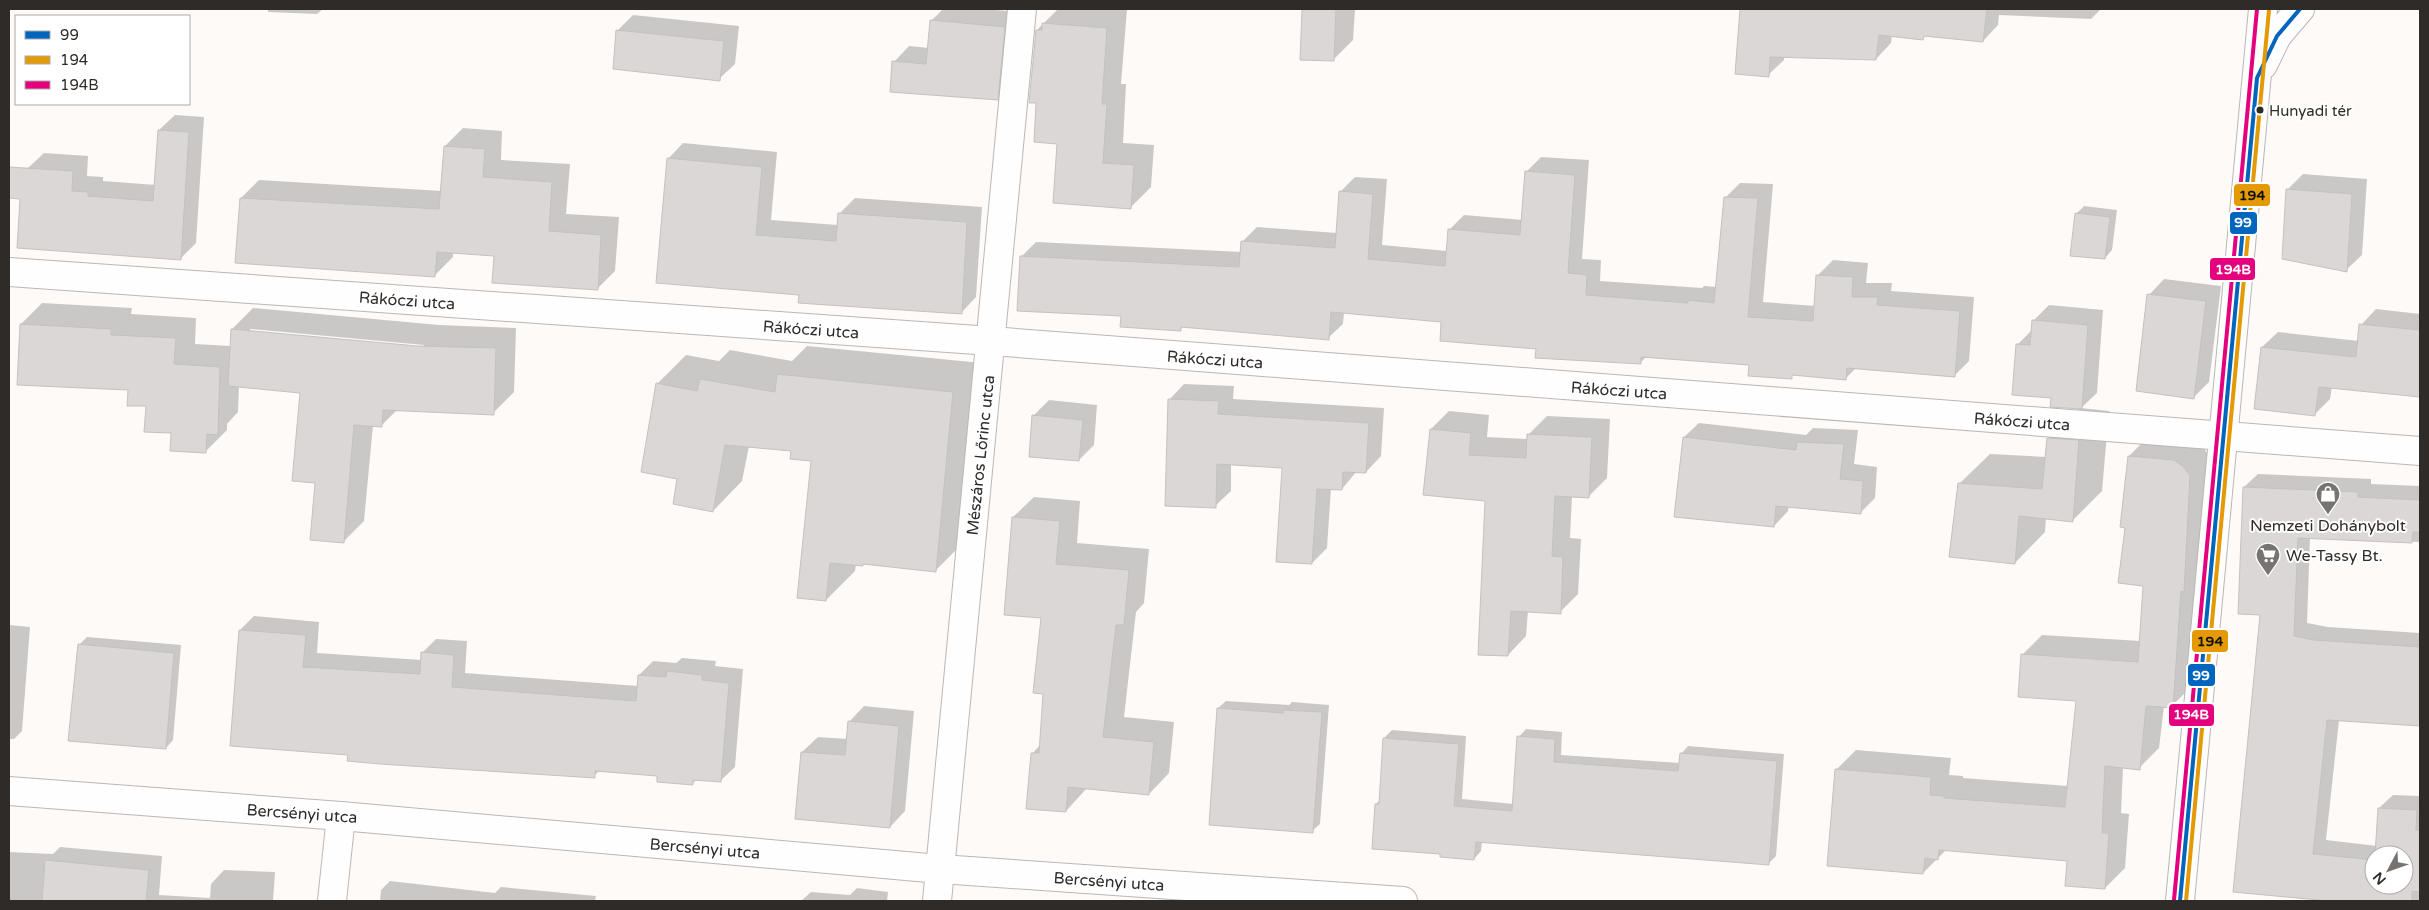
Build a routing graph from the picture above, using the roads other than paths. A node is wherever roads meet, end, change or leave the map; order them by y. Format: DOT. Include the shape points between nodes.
graph roads {
  1 [pos="1022,9"];
  2 [pos="2263,9"];
  3 [pos="2300,9"];
  4 [pos="2257,78"];
  5 [pos="9,272"];
  6 [pos="991,341"];
  7 [pos="2224,437"];
  8 [pos="2420,451"];
  9 [pos="9,791"];
  10 [pos="342,816"];
  11 [pos="940,869"];
  12 [pos="332,901"];
  13 [pos="937,901"];
  14 [pos="1403,901"];
  15 [pos="2180,901"];
  1 -- 6 [label="street, Mészáros Lőrinc utca"];
  2 -- 4 [label="street"];
  3 -- 4 [label="street" via="2277,36"];
  4 -- 7 [label="street"];
  5 -- 6 [label="street, Rákóczi utca"];
  6 -- 7 [label="street, Rákóczi utca"];
  6 -- 11 [label="street, Mészáros Lőrinc utca"];
  7 -- 8 [label="street, Rákóczi utca"];
  7 -- 15 [label="street"];
  9 -- 10 [label="street, Bercsényi utca"];
  10 -- 11 [label="street, Bercsényi utca"];
  10 -- 12 [label="street"];
  11 -- 13 [label="street, Mészáros Lőrinc utca"];
  11 -- 14 [label="street, Bercsényi utca"];
}
